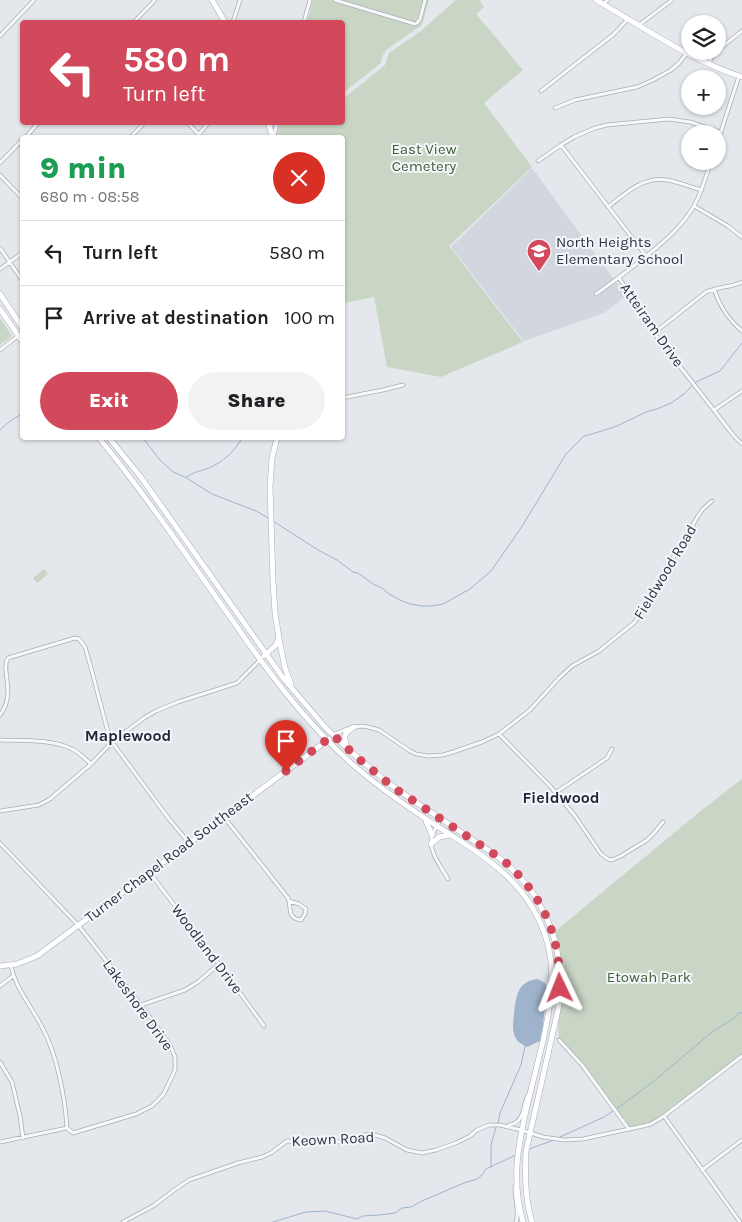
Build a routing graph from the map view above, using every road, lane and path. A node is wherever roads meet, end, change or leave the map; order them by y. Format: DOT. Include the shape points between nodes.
graph roads {
  1 [pos="34,0"];
  2 [pos="155,0"];
  3 [pos="212,0"];
  4 [pos="240,0"];
  5 [pos="310,0"];
  6 [pos="335,0"];
  7 [pos="425,0"];
  8 [pos="596,0"];
  9 [pos="672,0"];
  10 [pos="606,2"];
  11 [pos="628,19"];
  12 [pos="136,20"];
  13 [pos="224,20"];
  14 [pos="234,20"];
  15 [pos="305,20"];
  16 [pos="639,26"];
  17 [pos="742,31"];
  18 [pos="0,36"];
  19 [pos="726,44"];
  20 [pos="681,51"];
  21 [pos="682,60"];
  22 [pos="699,60"];
  23 [pos="710,60"];
  24 [pos="708,64"];
  25 [pos="740,77"];
  26 [pos="541,91"];
  27 [pos="555,108"];
  28 [pos="36,125"];
  29 [pos="143,125"];
  30 [pos="190,125"];
  31 [pos="206,125"];
  32 [pos="699,125"];
  33 [pos="723,125"];
  34 [pos="198,134"];
  35 [pos="28,135"];
  36 [pos="133,135"];
  37 [pos="20,143"];
  38 [pos="561,145"];
  39 [pos="538,161"];
  40 [pos="0,163"];
  41 [pos="708,170"];
  42 [pos="0,175"];
  43 [pos="702,190"];
  44 [pos="20,196"];
  45 [pos="694,206"];
  46 [pos="608,207"];
  47 [pos="742,237"];
  48 [pos="0,248"];
  49 [pos="20,254"];
  50 [pos="646,256"];
  51 [pos="10,262"];
  52 [pos="0,269"];
  53 [pos="20,277"];
  54 [pos="619,278"];
  55 [pos="742,282"];
  56 [pos="714,289"];
  57 [pos="0,294"];
  58 [pos="596,294"];
  59 [pos="0,309"];
  60 [pos="20,324"];
  61 [pos="742,331"];
  62 [pos="20,333"];
  63 [pos="654,333"];
  64 [pos="20,335"];
  65 [pos="0,350"];
  66 [pos="403,385"];
  67 [pos="742,391"];
  68 [pos="345,397"];
  69 [pos="714,410"];
  70 [pos="100,440"];
  71 [pos="111,440"];
  72 [pos="276,440"];
  73 [pos="742,444"];
  74 [pos="712,501"];
  75 [pos="279,638"];
  76 [pos="266,654"];
  77 [pos="260,660"];
  78 [pos="1,669"];
  79 [pos="2,676"];
  80 [pos="294,691"];
  81 [pos="0,715"];
  82 [pos="354,727"];
  83 [pos="315,728"];
  84 [pos="499,734"];
  85 [pos="333,735"];
  86 [pos="0,740"];
  87 [pos="326,740"];
  88 [pos="112,742"];
  89 [pos="317,747"];
  90 [pos="612,749"];
  91 [pos="350,751"];
  92 [pos="91,764"];
  93 [pos="555,793"];
  94 [pos="0,812"];
  95 [pos="224,817"];
  96 [pos="425,818"];
  97 [pos="441,819"];
  98 [pos="663,822"];
  99 [pos="437,826"];
  100 [pos="432,835"];
  101 [pos="451,835"];
  102 [pos="189,843"];
  103 [pos="0,844"];
  104 [pos="431,844"];
  105 [pos="150,872"];
  106 [pos="448,879"];
  107 [pos="289,901"];
  108 [pos="78,925"];
  109 [pos="219,964"];
  110 [pos="11,965"];
  111 [pos="0,966"];
  112 [pos="13,976"];
  113 [pos="0,986"];
  114 [pos="140,1005"];
  115 [pos="264,1026"];
  116 [pos="560,1040"];
  117 [pos="742,1056"];
  118 [pos="0,1062"];
  119 [pos="534,1081"];
  120 [pos="664,1116"];
  121 [pos="506,1126"];
  122 [pos="66,1128"];
  123 [pos="628,1128"];
  124 [pos="521,1130"];
  125 [pos="530,1133"];
  126 [pos="23,1138"];
  127 [pos="742,1140"];
  128 [pos="0,1142"];
  129 [pos="702,1170"];
  130 [pos="516,1172"];
  131 [pos="123,1222"];
  132 [pos="516,1222"];
  133 [pos="523,1222"];
  134 [pos="532,1222"];
  135 [pos="740,1222"];
  1 -- 18 [label="street"];
  2 -- 12 [label="street"];
  3 -- 13 [label="main road"];
  4 -- 14 [label="street"];
  5 -- 15 [label="street"];
  6 -- 7 [label="street" via="417,23"];
  8 -- 10 [label="main road"];
  9 -- 16 [label="street"];
  10 -- 11 [label="main road"];
  11 -- 16 [label="main road"];
  11 -- 26 [label="street" via="614,34"];
  16 -- 20 [label="main road"];
  17 -- 19 [label="street"];
  21 -- 27 [label="street" via="671,70 637,87 575,100"];
  22 -- 24 [label="main road"];
  23 -- 24 [label="street"];
  24 -- 25 [label="main road"];
  25 -- 33 [label="street"];
  28 -- 35 [label="street"];
  29 -- 36 [label="street"];
  30 -- 34 [label="street"];
  31 -- 34 [label="street"];
  32 -- 38 [label="street" via="669,119 607,126 595,128"];
  37 -- 40 [label="street"];
  38 -- 39 [label="street"];
  38 -- 46 [label="street"];
  41 -- 43 [label="street, Atteiram Drive"];
  42 -- 44 [label="street"];
  43 -- 45 [label="street, Atteiram Drive"];
  43 -- 46 [label="street" via="668,180 651,180 637,185"];
  45 -- 47 [label="street"];
  45 -- 50 [label="street, Atteiram Drive" via="668,238"];
  46 -- 50 [label="street"];
  48 -- 51 [label="street"];
  49 -- 51 [label="street"];
  50 -- 54 [label="street, Atteiram Drive"];
  51 -- 52 [label="street"];
  51 -- 53 [label="street"];
  54 -- 58 [label="street"];
  54 -- 63 [label="street, Atteiram Drive"];
  55 -- 56 [label="street"];
  56 -- 61 [label="street" via="718,303"];
  56 -- 63 [label="street"];
  57 -- 60 [label="main road"];
  59 -- 62 [label="main road"];
  63 -- 69 [label="street, Atteiram Drive"];
  64 -- 65 [label="street"];
  66 -- 68 [label="street"];
  67 -- 69 [label="street"];
  69 -- 73 [label="street, Atteiram Drive"];
  70 -- 77 [label="main road"];
  71 -- 76 [label="main road" via="140,476"];
  72 -- 75 [label="main road" via="270,487 273,581"];
  74 -- 84 [label="street, Fieldwood Road" via="698,516 636,622 599,651 572,666 530,710"];
  75 -- 76 [label="main road"];
  75 -- 80 [label="main road"];
  76 -- 77 [label="main road"];
  76 -- 80 [label="main road"];
  77 -- 83 [label="main road"];
  77 -- 88 [label="street" via="237,683 156,711"];
  78 -- 88 [label="street" via="3,661 8,658 79,639 90,664"];
  79 -- 81 [label="street" via="7,699"];
  80 -- 85 [label="main road"];
  82 -- 84 [label="street, Fieldwood Road" via="379,730 422,756 453,752"];
  82 -- 85 [label="street, Fieldwood Road"];
  82 -- 91 [label="main road" via="348,730 345,738"];
  83 -- 87 [label="main road"];
  83 -- 89 [label="main road"];
  84 -- 93 [label="street"];
  85 -- 87 [label="main road, Turner Chapel Road Southeast"];
  85 -- 91 [label="main road"];
  86 -- 92 [label="street" via="64,745"];
  87 -- 89 [label="main road, Turner Chapel Road Southeast"];
  87 -- 96 [label="main road" via="378,785"];
  88 -- 92 [label="street"];
  88 -- 102 [label="street"];
  89 -- 95 [label="main road, Turner Chapel Road Southeast"];
  90 -- 93 [label="street" via="607,758"];
  91 -- 97 [label="main road" via="387,782"];
  92 -- 94 [label="street" via="39,805"];
  93 -- 98 [label="street" via="608,859 621,856 647,840"];
  95 -- 102 [label="main road, Turner Chapel Road Southeast"];
  95 -- 107 [label="street"];
  96 -- 99 [label="main road"];
  96 -- 100 [label="main road"];
  97 -- 99 [label="street"];
  97 -- 125 [label="main road" via="494,854 527,884 552,931 560,968 560,996"];
  99 -- 100 [label="street"];
  99 -- 101 [label="main road"];
  100 -- 104 [label="street"];
  101 -- 104 [label="main road" via="439,837"];
  101 -- 119 [label="main road" via="514,882 530,904 548,944 552,993"];
  102 -- 105 [label="main road, Turner Chapel Road Southeast"];
  103 -- 108 [label="street, Lakeshore Drive"];
  104 -- 106 [label="street"];
  105 -- 108 [label="main road, Turner Chapel Road Southeast"];
  105 -- 109 [label="street, Woodland Drive"];
  107 -- 107 [label="street" via="291,914 301,920 306,908"];
  108 -- 110 [label="main road, Turner Chapel Road Southeast" via="32,959"];
  108 -- 114 [label="street, Lakeshore Drive"];
  109 -- 114 [label="street" via="185,990"];
  109 -- 115 [label="street, Woodland Drive"];
  110 -- 111 [label="main road, Turner Chapel Road Southeast"];
  110 -- 112 [label="street"];
  112 -- 113 [label="street"];
  112 -- 122 [label="street" via="51,1048 63,1091"];
  114 -- 122 [label="street, Lakeshore Drive" via="176,1057 174,1070 162,1095 152,1106 136,1114 73,1133"];
  116 -- 123 [label="street"];
  117 -- 120 [label="street, Keown Road"];
  118 -- 126 [label="street" via="12,1082"];
  119 -- 121 [label="street" via="520,1120"];
  119 -- 124 [label="main road"];
  120 -- 123 [label="street, Keown Road" via="651,1124"];
  120 -- 129 [label="street"];
  121 -- 124 [label="street, Keown Road"];
  121 -- 131 [label="street, Keown Road" via="489,1124 456,1143 422,1153 407,1150 372,1134 344,1142 287,1141 262,1157 189,1180"];
  122 -- 126 [label="street"];
  123 -- 125 [label="street, Keown Road" via="572,1140"];
  124 -- 125 [label="street, Keown Road"];
  124 -- 130 [label="main road"];
  125 -- 134 [label="main road" via="525,1175"];
  126 -- 128 [label="street"];
  127 -- 129 [label="street"];
  129 -- 135 [label="street"];
  130 -- 132 [label="street"];
  130 -- 133 [label="main road"];
}
